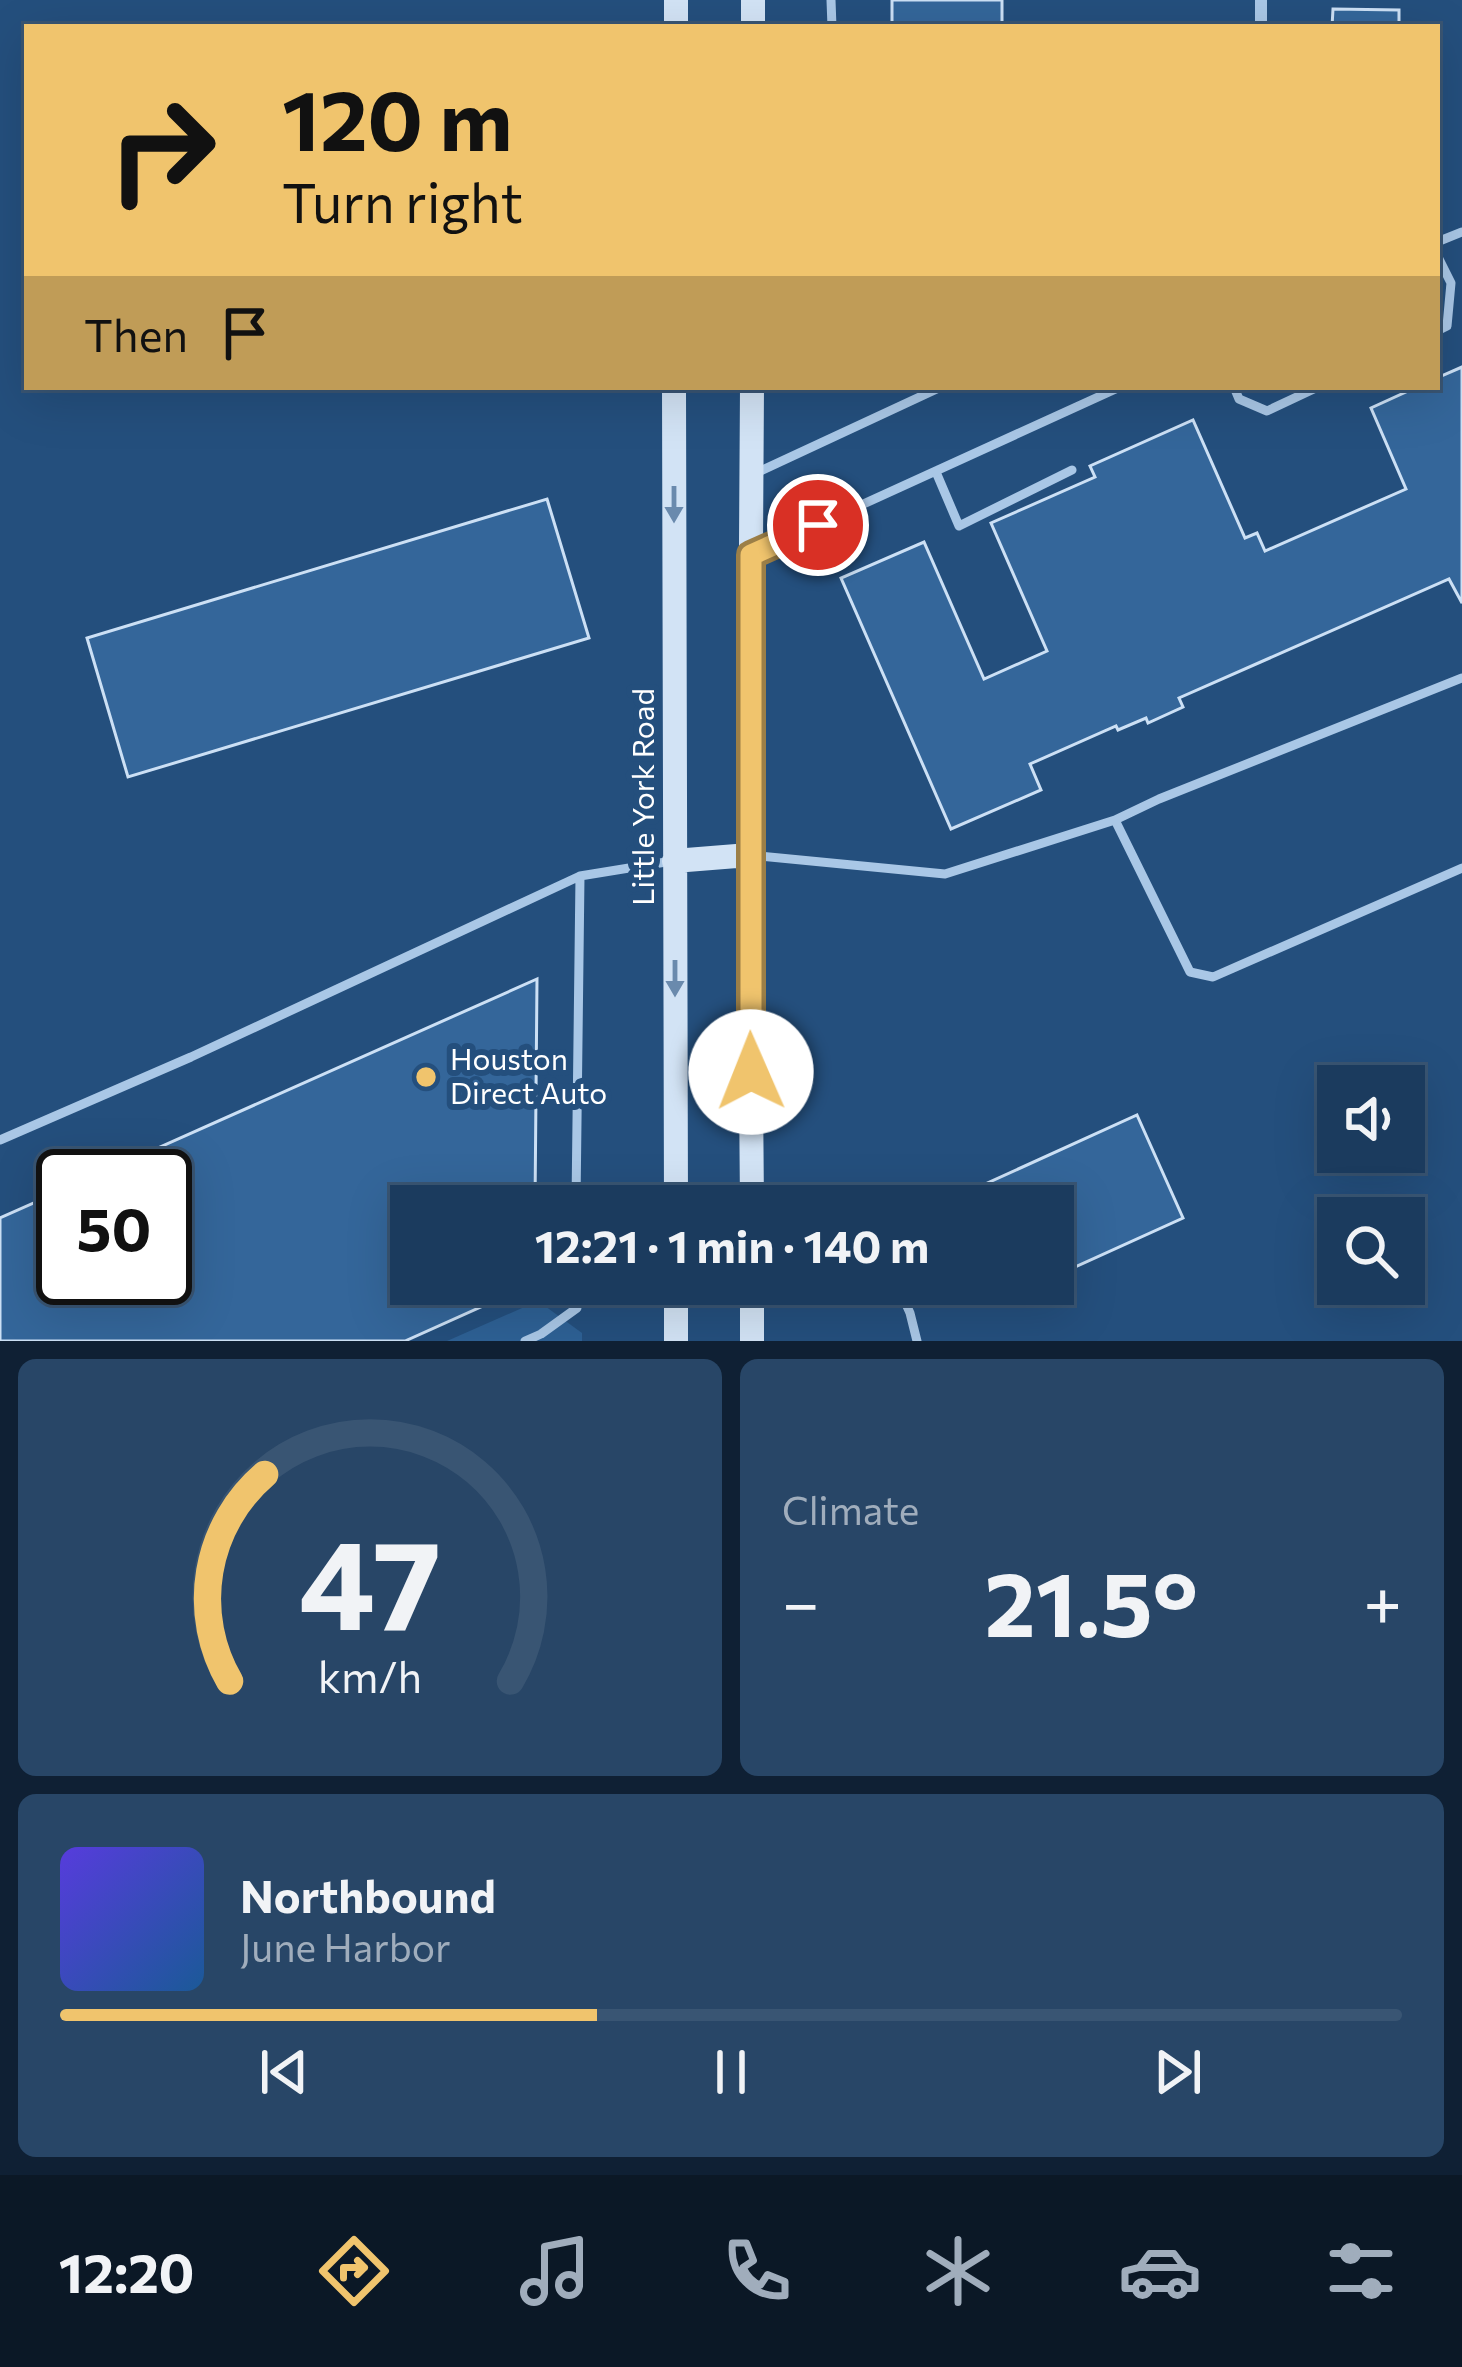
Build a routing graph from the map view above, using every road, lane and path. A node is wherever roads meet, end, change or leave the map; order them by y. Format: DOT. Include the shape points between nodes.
graph roads {
  1 [pos="1440,261"];
  2 [pos="1440,330"];
  3 [pos="674,390"];
  4 [pos="752,390"];
  5 [pos="935,390"];
  6 [pos="1114,390"];
  7 [pos="1235,390"];
  8 [pos="1312,390"];
  9 [pos="1072,470"];
  10 [pos="936,472"];
  11 [pos="751,475"];
  12 [pos="751,555"];
  13 [pos="1462,678"];
  14 [pos="1115,820"];
  15 [pos="749,855"];
  16 [pos="674,861"];
  17 [pos="1462,868"];
  18 [pos="580,876"];
  19 [pos="0,1141"];
  20 [pos="576,1185"];
  21 [pos="676,1185"];
  22 [pos="752,1185"];
  23 [pos="577,1305"];
  24 [pos="676,1305"];
  25 [pos="752,1305"];
  26 [pos="906,1305"];
  27 [pos="525,1341"];
  28 [pos="676,1341"];
  29 [pos="752,1341"];
  30 [pos="916,1341"];
  1 -- 2 [label="lane" via="1451,283 1447,326"];
  3 -- 16 [label="main road, Little York Road, one-way"];
  4 -- 11 [label="main road"];
  5 -- 11 [label="lane"];
  6 -- 10 [label="lane"];
  7 -- 8 [label="lane" via="1267,411"];
  9 -- 10 [label="lane" via="959,526"];
  10 -- 12 [label="lane"];
  11 -- 12 [label="main road"];
  12 -- 15 [label="main road"];
  13 -- 14 [label="lane"];
  14 -- 15 [label="lane" via="945,874"];
  14 -- 17 [label="lane" via="1190,972 1214,977"];
  15 -- 16 [label="main road"];
  15 -- 22 [label="main road"];
  16 -- 18 [label="lane"];
  16 -- 21 [label="main road, Little York Road, one-way"];
  18 -- 19 [label="lane"];
  18 -- 20 [label="lane"];
  23 -- 27 [label="lane"];
  24 -- 28 [label="main road"];
  25 -- 29 [label="main road"];
  26 -- 30 [label="lane"];
}
